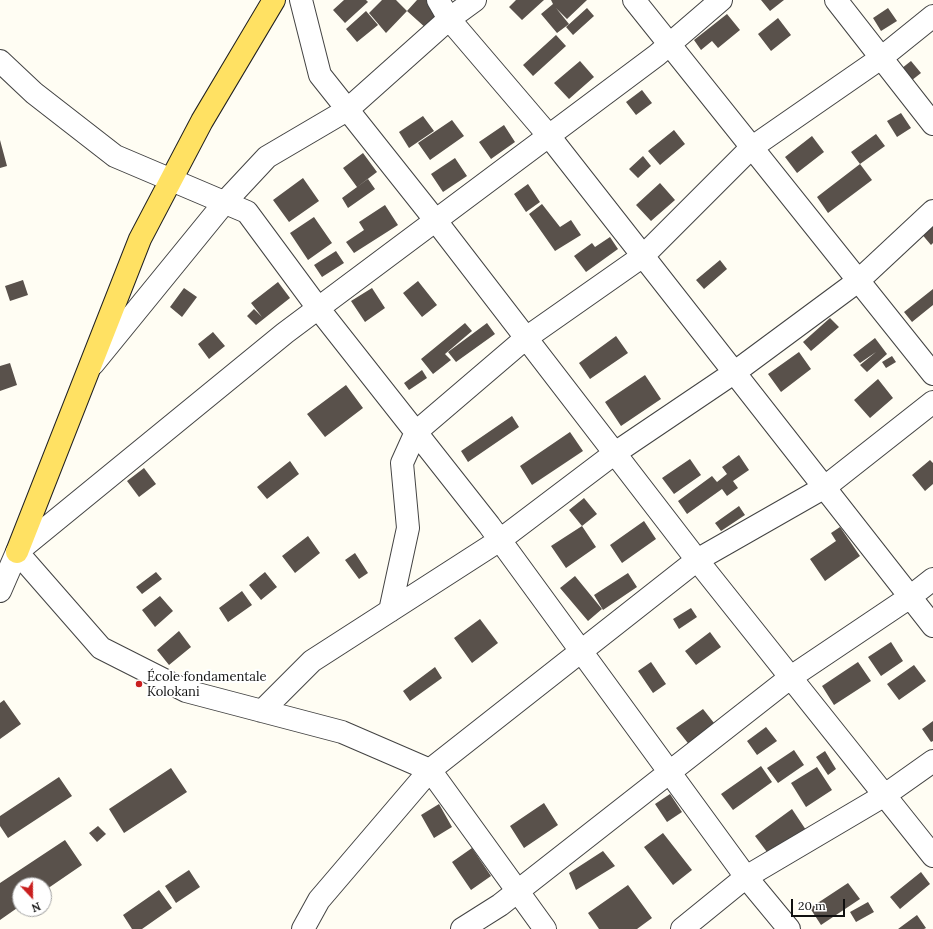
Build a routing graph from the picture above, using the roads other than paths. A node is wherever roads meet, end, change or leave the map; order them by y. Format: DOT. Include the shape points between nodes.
graph roads {
  1 [pos="274,0"];
  2 [pos="301,0"];
  3 [pos="438,0"];
  4 [pos="475,0"];
  5 [pos="634,0"];
  6 [pos="721,0"];
  7 [pos="836,0"];
  8 [pos="933,16"];
  9 [pos="449,19"];
  10 [pos="669,45"];
  11 [pos="881,58"];
  12 [pos="0,61"];
  13 [pos="347,110"];
  14 [pos="933,124"];
  15 [pos="549,136"];
  16 [pos="751,148"];
  17 [pos="172,180"];
  18 [pos="225,202"];
  19 [pos="933,211"];
  20 [pos="436,220"];
  21 [pos="643,256"];
  22 [pos="858,281"];
  23 [pos="318,308"];
  24 [pos="526,338"];
  25 [pos="87,371"];
  26 [pos="735,372"];
  27 [pos="933,374"];
  28 [pos="933,402"];
  29 [pos="416,432"];
  30 [pos="615,453"];
  31 [pos="825,487"];
  32 [pos="500,540"];
  33 [pos="17,552"];
  34 [pos="698,560"];
  35 [pos="933,579"];
  36 [pos="0,591"];
  37 [pos="910,597"];
  38 [pos="390,611"];
  39 [pos="933,626"];
  40 [pos="582,652"];
  41 [pos="791,677"];
  42 [pos="262,711"];
  43 [pos="933,761"];
  44 [pos="430,770"];
  45 [pos="670,772"];
  46 [pos="886,795"];
  47 [pos="933,856"];
  48 [pos="746,877"];
  49 [pos="517,891"];
  50 [pos="303,929"];
  51 [pos="462,929"];
  52 [pos="545,929"];
  53 [pos="682,929"];
  54 [pos="789,929"];
  1 -- 17 [label="main road" via="202,121"];
  2 -- 13 [label="street" via="320,75"];
  3 -- 9 [label="street"];
  4 -- 9 [label="street"];
  5 -- 10 [label="street"];
  6 -- 10 [label="street"];
  7 -- 11 [label="street"];
  8 -- 11 [label="street"];
  9 -- 13 [label="street"];
  9 -- 15 [label="street"];
  10 -- 15 [label="street"];
  10 -- 16 [label="street"];
  11 -- 14 [label="street"];
  11 -- 16 [label="street"];
  12 -- 17 [label="street" via="34,93 115,156"];
  13 -- 18 [label="street" via="266,157"];
  13 -- 20 [label="street"];
  15 -- 20 [label="street"];
  15 -- 21 [label="street"];
  16 -- 21 [label="street"];
  16 -- 22 [label="street"];
  17 -- 18 [label="street"];
  17 -- 25 [label="main road" via="140,240"];
  18 -- 23 [label="street" via="247,212"];
  18 -- 25 [label="street"];
  19 -- 22 [label="street"];
  20 -- 23 [label="street"];
  20 -- 24 [label="street"];
  21 -- 24 [label="street"];
  21 -- 26 [label="street"];
  22 -- 26 [label="street"];
  22 -- 27 [label="street"];
  23 -- 29 [label="street"];
  23 -- 33 [label="street"];
  24 -- 29 [label="street"];
  24 -- 30 [label="street"];
  25 -- 33 [label="main road"];
  26 -- 30 [label="street"];
  26 -- 31 [label="street"];
  28 -- 31 [label="street"];
  29 -- 32 [label="street"];
  29 -- 38 [label="street" via="402,463 408,528"];
  30 -- 32 [label="street"];
  30 -- 34 [label="street"];
  31 -- 34 [label="street"];
  31 -- 37 [label="street"];
  32 -- 38 [label="street"];
  32 -- 40 [label="street"];
  33 -- 36 [label="street"];
  33 -- 42 [label="street" via="102,648 186,691"];
  34 -- 40 [label="street"];
  34 -- 41 [label="street"];
  35 -- 37 [label="street"];
  37 -- 39 [label="street"];
  37 -- 41 [label="street"];
  38 -- 42 [label="street" via="312,661"];
  40 -- 44 [label="street"];
  40 -- 45 [label="street"];
  41 -- 45 [label="street"];
  41 -- 46 [label="street"];
  42 -- 44 [label="street" via="342,732"];
  43 -- 46 [label="street"];
  44 -- 49 [label="street"];
  44 -- 50 [label="street" via="320,900"];
  45 -- 48 [label="street"];
  45 -- 49 [label="street"];
  46 -- 47 [label="street"];
  46 -- 48 [label="street"];
  48 -- 53 [label="street"];
  48 -- 54 [label="street"];
  49 -- 51 [label="street"];
  49 -- 52 [label="street"];
}
